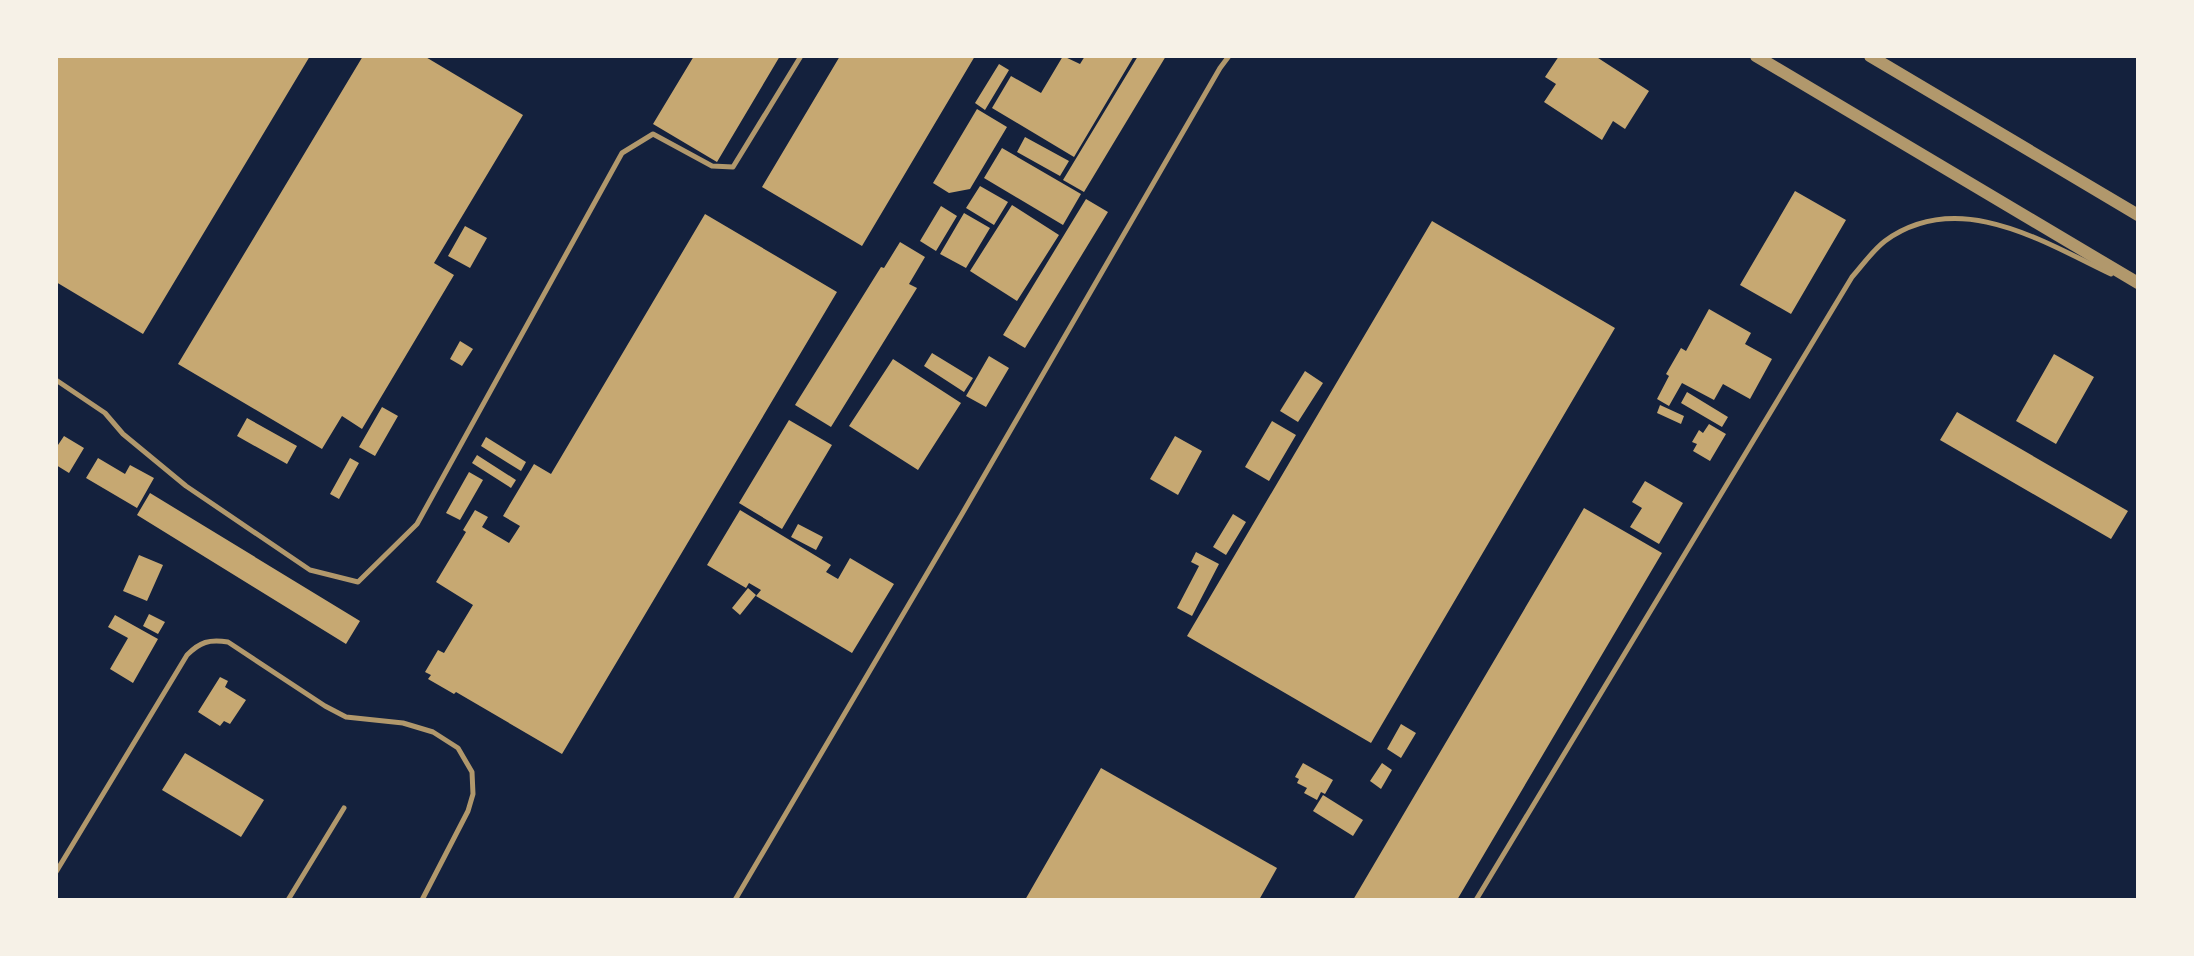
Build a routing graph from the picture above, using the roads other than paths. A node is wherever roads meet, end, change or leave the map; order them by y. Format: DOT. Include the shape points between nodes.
graph roads {
  1 [pos="801,56"];
  2 [pos="1229,56"];
  3 [pos="1756,56"];
  4 [pos="1870,56"];
  5 [pos="2138,215"];
  6 [pos="2138,285"];
  7 [pos="56,380"];
  8 [pos="344,808"];
  9 [pos="56,872"];
  10 [pos="288,900"];
  11 [pos="422,900"];
  12 [pos="734,900"];
  13 [pos="1476,900"];
  1 -- 7 [label="lane" via="733,167 712,166 653,134 622,153 417,524 358,582 310,570 186,486 105,413"];
  2 -- 12 [label="lane"];
  3 -- 6 [label="street"];
  4 -- 5 [label="street"];
  6 -- 13 [label="lane" via="1994,224 1951,217 1915,224 1884,242 1852,277"];
  8 -- 10 [label="lane"];
  9 -- 11 [label="lane" via="187,656 199,643 214,640 228,642 346,717 403,723 433,732 458,748 472,772 473,794"];
}
